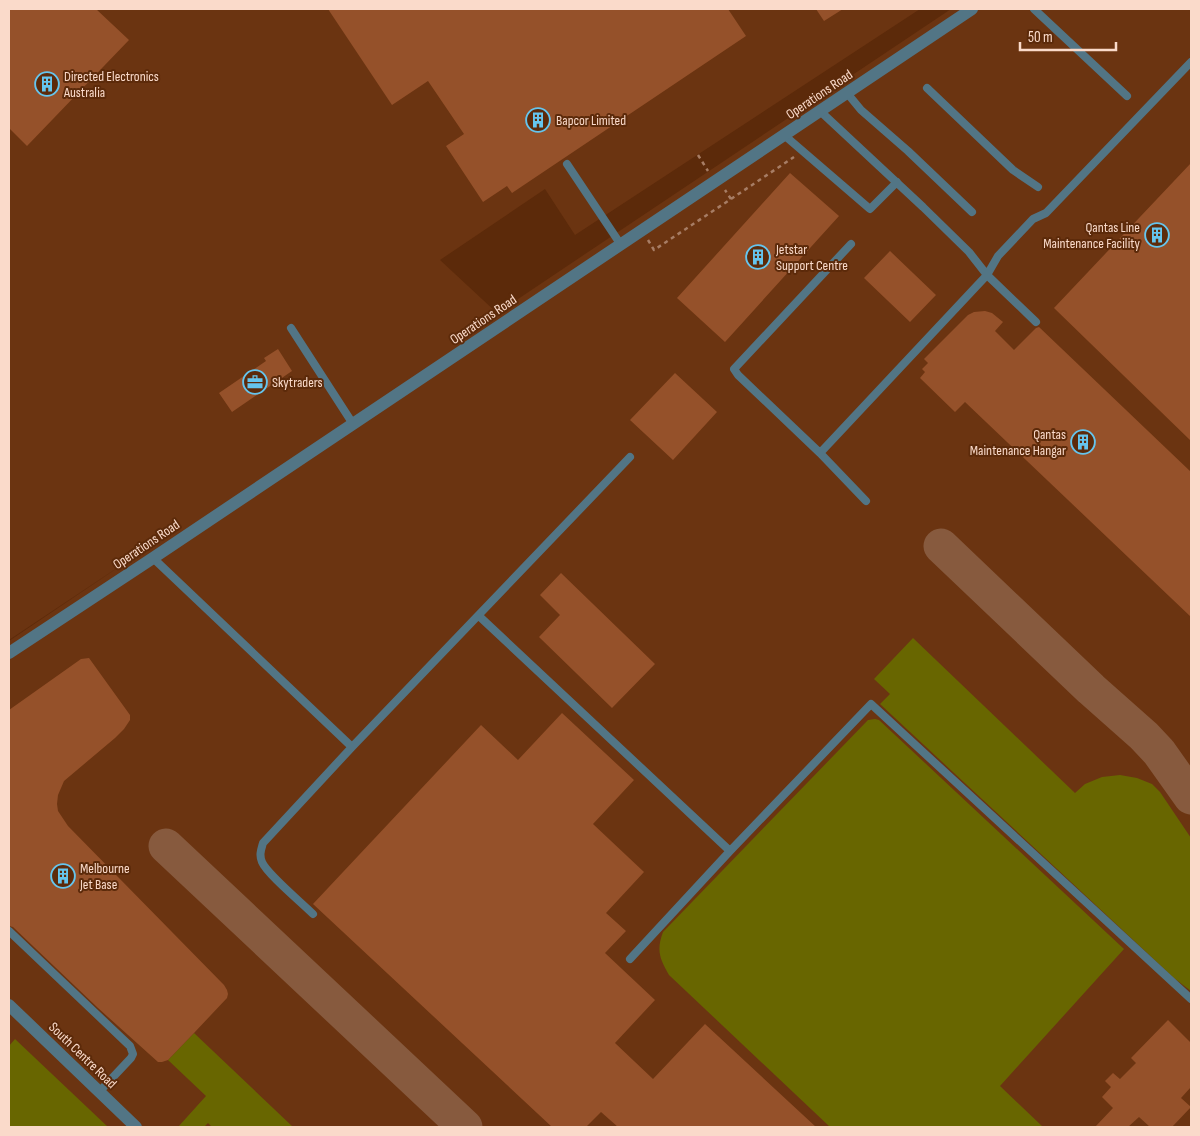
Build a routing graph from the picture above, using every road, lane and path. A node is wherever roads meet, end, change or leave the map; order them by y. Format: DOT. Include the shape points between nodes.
graph roads {
  1 [pos="972,9"];
  2 [pos="1034,9"];
  3 [pos="1191,62"];
  4 [pos="927,88"];
  5 [pos="846,93"];
  6 [pos="1127,96"];
  7 [pos="820,111"];
  8 [pos="784,135"];
  9 [pos="803,151"];
  10 [pos="567,164"];
  11 [pos="897,182"];
  12 [pos="1038,187"];
  13 [pos="730,199"];
  14 [pos="972,212"];
  15 [pos="851,244"];
  16 [pos="621,245"];
  17 [pos="987,275"];
  18 [pos="1036,322"];
  19 [pos="291,328"];
  20 [pos="353,424"];
  21 [pos="820,453"];
  22 [pos="630,457"];
  23 [pos="866,501"];
  24 [pos="153,558"];
  25 [pos="478,616"];
  26 [pos="9,653"];
  27 [pos="352,746"];
  28 [pos="730,852"];
  29 [pos="313,914"];
  30 [pos="9,931"];
  31 [pos="630,959"];
  32 [pos="1191,1000"];
  33 [pos="9,1005"];
  34 [pos="99,1092"];
  35 [pos="136,1127"];
  1 -- 5 [label="street, Operations Road"];
  2 -- 6 [label="lane"];
  3 -- 17 [label="lane" via="1046,213 1034,219 998,256"];
  4 -- 12 [label="lane" via="1013,170"];
  5 -- 7 [label="street, Operations Road"];
  5 -- 14 [label="lane"];
  7 -- 8 [label="street, Operations Road"];
  7 -- 11 [label="lane"];
  8 -- 9 [label="lane"];
  8 -- 16 [label="street, Operations Road"];
  9 -- 11 [label="lane" via="870,209"];
  9 -- 13 [label="path"];
  10 -- 16 [label="lane"];
  11 -- 17 [label="lane" via="969,252"];
  15 -- 21 [label="lane" via="734,369"];
  16 -- 20 [label="street, Operations Road"];
  17 -- 18 [label="lane"];
  17 -- 21 [label="lane"];
  19 -- 20 [label="lane"];
  20 -- 24 [label="street, Operations Road"];
  21 -- 23 [label="lane"];
  22 -- 25 [label="lane"];
  24 -- 26 [label="street, Operations Road"];
  24 -- 27 [label="lane"];
  25 -- 27 [label="lane"];
  25 -- 28 [label="lane"];
  27 -- 29 [label="lane" via="268,836 260,852 262,863 270,873"];
  28 -- 31 [label="lane"];
  28 -- 32 [label="lane" via="871,704"];
  30 -- 34 [label="lane" via="130,1046 131,1058"];
  33 -- 34 [label="street, South Centre Road"];
  34 -- 35 [label="street, South Centre Road"];
}
